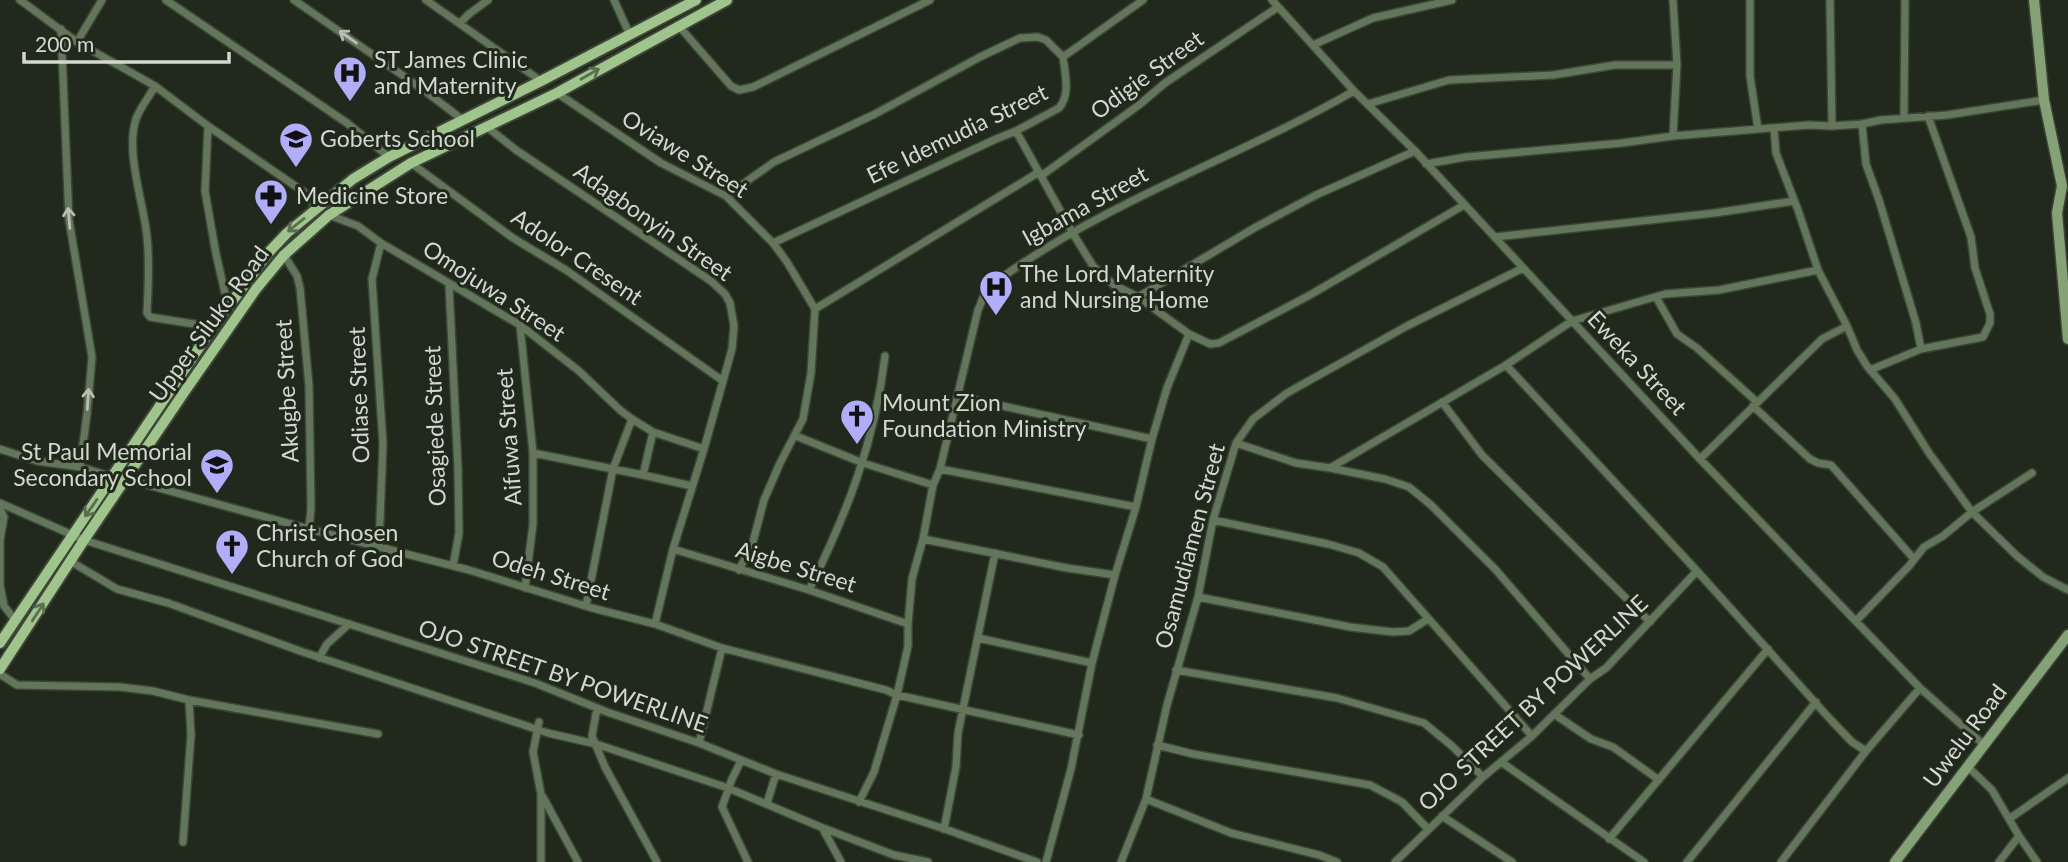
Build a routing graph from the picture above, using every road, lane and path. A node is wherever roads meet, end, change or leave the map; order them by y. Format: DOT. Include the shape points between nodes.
graph roads {
  1 [pos="20,0"];
  2 [pos="102,0"];
  3 [pos="166,0"];
  4 [pos="294,0"];
  5 [pos="426,0"];
  6 [pos="488,0"];
  7 [pos="614,0"];
  8 [pos="696,0"];
  9 [pos="727,0"];
  10 [pos="930,0"];
  11 [pos="1143,0"];
  12 [pos="1272,0"];
  13 [pos="1452,0"];
  14 [pos="1673,0"];
  15 [pos="1750,0"];
  16 [pos="1830,0"];
  17 [pos="1905,0"];
  18 [pos="2034,0"];
  19 [pos="1278,7"];
  20 [pos="460,23"];
  21 [pos="678,25"];
  22 [pos="61,29"];
  23 [pos="629,33"];
  24 [pos="77,42"];
  25 [pos="1313,45"];
  26 [pos="1063,57"];
  27 [pos="1676,65"];
  28 [pos="541,81"];
  29 [pos="155,86"];
  30 [pos="1354,91"];
  31 [pos="557,93"];
  32 [pos="2045,100"];
  33 [pos="1368,104"];
  34 [pos="1928,116"];
  35 [pos="1904,118"];
  36 [pos="463,120"];
  37 [pos="1862,124"];
  38 [pos="208,126"];
  39 [pos="487,127"];
  40 [pos="1832,127"];
  41 [pos="1758,129"];
  42 [pos="1774,129"];
  43 [pos="1016,131"];
  44 [pos="1674,136"];
  45 [pos="1415,151"];
  46 [pos="389,157"];
  47 [pos="411,163"];
  48 [pos="1426,164"];
  49 [pos="1040,174"];
  50 [pos="726,196"];
  51 [pos="1794,201"];
  52 [pos="1464,205"];
  53 [pos="317,208"];
  54 [pos="2063,212"];
  55 [pos="329,215"];
  56 [pos="1072,232"];
  57 [pos="1495,237"];
  58 [pos="382,243"];
  59 [pos="773,243"];
  60 [pos="284,255"];
  61 [pos="1523,268"];
  62 [pos="1818,270"];
  63 [pos="449,284"];
  64 [pos="1138,297"];
  65 [pos="1656,297"];
  66 [pos="228,306"];
  67 [pos="815,309"];
  68 [pos="1572,321"];
  69 [pos="520,325"];
  70 [pos="1847,326"];
  71 [pos="213,327"];
  72 [pos="1189,334"];
  73 [pos="2068,336"];
  74 [pos="1921,349"];
  75 [pos="885,356"];
  76 [pos="1506,365"];
  77 [pos="1870,370"];
  78 [pos="723,381"];
  79 [pos="958,396"];
  80 [pos="1443,402"];
  81 [pos="1755,404"];
  82 [pos="632,419"];
  83 [pos="653,432"];
  84 [pos="796,436"];
  85 [pos="1152,439"];
  86 [pos="1236,443"];
  87 [pos="0,449"];
  88 [pos="704,449"];
  89 [pos="533,453"];
  90 [pos="1700,458"];
  91 [pos="863,463"];
  92 [pos="80,467"];
  93 [pos="1329,468"];
  94 [pos="613,469"];
  95 [pos="940,469"];
  96 [pos="2032,473"];
  97 [pos="643,475"];
  98 [pos="113,477"];
  99 [pos="126,479"];
  100 [pos="933,485"];
  101 [pos="692,486"];
  102 [pos="0,503"];
  103 [pos="1136,506"];
  104 [pos="0,509"];
  105 [pos="1972,512"];
  106 [pos="1213,520"];
  107 [pos="309,529"];
  108 [pos="78,537"];
  109 [pos="923,539"];
  110 [pos="379,546"];
  111 [pos="673,550"];
  112 [pos="995,553"];
  113 [pos="1914,559"];
  114 [pos="71,561"];
  115 [pos="453,566"];
  116 [pos="739,570"];
  117 [pos="1697,571"];
  118 [pos="1115,575"];
  119 [pos="525,588"];
  120 [pos="809,590"];
  121 [pos="2068,590"];
  122 [pos="1198,597"];
  123 [pos="586,606"];
  124 [pos="1428,619"];
  125 [pos="15,621"];
  126 [pos="1856,621"];
  127 [pos="1650,622"];
  128 [pos="349,624"];
  129 [pos="655,624"];
  130 [pos="908,624"];
  131 [pos="2068,635"];
  132 [pos="978,638"];
  133 [pos="0,643"];
  134 [pos="722,648"];
  135 [pos="1768,649"];
  136 [pos="319,658"];
  137 [pos="1092,663"];
  138 [pos="1176,670"];
  139 [pos="0,671"];
  140 [pos="1590,679"];
  141 [pos="1920,688"];
  142 [pos="897,695"];
  143 [pos="189,700"];
  144 [pos="1816,702"];
  145 [pos="597,708"];
  146 [pos="964,711"];
  147 [pos="1554,714"];
  148 [pos="538,725"];
  149 [pos="378,734"];
  150 [pos="1079,735"];
  151 [pos="1532,736"];
  152 [pos="699,743"];
  153 [pos="596,744"];
  154 [pos="1983,744"];
  155 [pos="1157,745"];
  156 [pos="1867,751"];
  157 [pos="741,761"];
  158 [pos="1501,762"];
  159 [pos="1966,766"];
  160 [pos="776,774"];
  161 [pos="1483,777"];
  162 [pos="2068,779"];
  163 [pos="1659,780"];
  164 [pos="728,788"];
  165 [pos="541,794"];
  166 [pos="1146,799"];
  167 [pos="859,802"];
  168 [pos="767,803"];
  169 [pos="1442,816"];
  170 [pos="2009,818"];
  171 [pos="823,828"];
  172 [pos="944,829"];
  173 [pos="1428,829"];
  174 [pos="2019,836"];
  175 [pos="1609,839"];
  176 [pos="184,842"];
  177 [pos="541,862"];
  178 [pos="578,862"];
  179 [pos="657,862"];
  180 [pos="748,862"];
  181 [pos="841,862"];
  182 [pos="928,862"];
  183 [pos="1037,862"];
  184 [pos="1046,862"];
  185 [pos="1121,862"];
  186 [pos="1336,862"];
  187 [pos="1395,862"];
  188 [pos="1512,862"];
  189 [pos="1644,862"];
  190 [pos="1686,862"];
  191 [pos="1781,862"];
  192 [pos="1895,862"];
  193 [pos="1999,862"];
  194 [pos="2037,862"];
  1 -- 22 [label="street"];
  2 -- 24 [label="street"];
  3 -- 46 [label="street" via="347,123"];
  36 -- 4 [label="street, one-way"];
  5 -- 20 [label="street"];
  6 -- 20 [label="street"];
  7 -- 23 [label="street"];
  8 -- 23 [label="main road, Upper Siluko Road"];
  9 -- 21 [label="main road, Upper Siluko Road"];
  10 -- 21 [label="street" via="740,90 731,86"];
  11 -- 26 [label="street, Efe Idemudia Street"];
  12 -- 19 [label="street, Eweka Street"];
  13 -- 25 [label="street" via="1373,18"];
  14 -- 27 [label="street"];
  15 -- 41 [label="street" via="1750,76"];
  16 -- 40 [label="street"];
  17 -- 35 [label="street"];
  18 -- 32 [label="street"];
  19 -- 25 [label="street, Eweka Street"];
  19 -- 49 [label="street, Odigie Street"];
  20 -- 28 [label="street"];
  31 -- 21 [label="main road, Upper Siluko Road, one-way"];
  22 -- 24 [label="street"];
  92 -- 22 [label="street, one-way" via="92,358 69,220"];
  23 -- 28 [label="main road, Upper Siluko Road"];
  24 -- 29 [label="street"];
  25 -- 30 [label="street, Eweka Street"];
  26 -- 43 [label="street, Efe Idemudia Street" via="1064,102"];
  26 -- 50 [label="street" via="1046,40 1020,38 774,162"];
  27 -- 33 [label="street" via="1615,65 1553,75 1449,80"];
  27 -- 44 [label="street"];
  28 -- 36 [label="main road, Upper Siluko Road"];
  29 -- 38 [label="street"];
  29 -- 71 [label="street" via="136,120 134,143 147,236 147,313"];
  30 -- 33 [label="street, Eweka Street"];
  30 -- 56 [label="street, Igbama Street"];
  31 -- 39 [label="main road, Upper Siluko Road"];
  31 -- 50 [label="street, Oviawe Street" via="661,163"];
  32 -- 34 [label="street"];
  32 -- 54 [label="street"];
  33 -- 45 [label="street, Eweka Street"];
  34 -- 35 [label="street"];
  34 -- 74 [label="street" via="1971,237 1990,323 1983,337"];
  35 -- 37 [label="street"];
  36 -- 46 [label="main road, Upper Siluko Road"];
  37 -- 40 [label="street"];
  37 -- 74 [label="street" via="1866,164"];
  38 -- 53 [label="street" via="304,192"];
  38 -- 66 [label="street" via="205,191"];
  39 -- 47 [label="main road, Upper Siluko Road"];
  39 -- 78 [label="street, Adagbonyin Street" via="724,293 734,326"];
  40 -- 42 [label="street"];
  41 -- 42 [label="street"];
  41 -- 44 [label="street"];
  42 -- 51 [label="street" via="1776,153"];
  43 -- 49 [label="street"];
  43 -- 59 [label="street, Efe Idemudia Street"];
  44 -- 48 [label="street"];
  45 -- 48 [label="street, Eweka Street"];
  45 -- 64 [label="street" via="1292,208"];
  46 -- 53 [label="main road, Upper Siluko Road"];
  47 -- 55 [label="main road, Upper Siluko Road"];
  47 -- 78 [label="street, Adolor Cresent"];
  48 -- 52 [label="street, Eweka Street"];
  49 -- 56 [label="street"];
  49 -- 67 [label="street, Odigie Street"];
  50 -- 59 [label="street, Oviawe Street"];
  51 -- 57 [label="street"];
  51 -- 62 [label="street"];
  52 -- 57 [label="street, Eweka Street"];
  52 -- 72 [label="street" via="1219,343 1210,344"];
  53 -- 66 [label="main road, Upper Siluko Road, one-way" via="268,253"];
  54 -- 73 [label="street"];
  55 -- 58 [label="street, Omojuwa Street" via="358,226"];
  55 -- 60 [label="main road, Upper Siluko Road"];
  56 -- 64 [label="street" via="1093,267"];
  56 -- 79 [label="street, Igbama Street" via="985,295"];
  57 -- 61 [label="street, Eweka Street"];
  58 -- 63 [label="street, Omojuwa Street"];
  58 -- 110 [label="street, Odiase Street" via="372,279 383,444"];
  59 -- 67 [label="street, Oviawe Street"];
  60 -- 99 [label="main road, Upper Siluko Road"];
  60 -- 107 [label="street, Akugbe Street" via="300,288 309,387"];
  61 -- 68 [label="street, Eweka Street"];
  61 -- 86 [label="street, Osamudiamen Street" via="1287,393 1253,419"];
  62 -- 65 [label="street"];
  62 -- 70 [label="street"];
  63 -- 69 [label="street, Omojuwa Street"];
  63 -- 115 [label="street, Osagiede Street" via="459,533"];
  64 -- 72 [label="street"];
  65 -- 68 [label="street"];
  65 -- 81 [label="street" via="1677,334"];
  66 -- 71 [label="main road, Upper Siluko Road"];
  67 -- 84 [label="street" via="811,373"];
  68 -- 76 [label="street"];
  68 -- 90 [label="street, Eweka Street"];
  69 -- 82 [label="street, Omojuwa Street"];
  69 -- 89 [label="street, Aifuwa Street"];
  70 -- 77 [label="street"];
  70 -- 81 [label="street" via="1822,339"];
  71 -- 98 [label="main road, Upper Siluko Road"];
  72 -- 85 [label="street"];
  74 -- 77 [label="street"];
  75 -- 91 [label="street"];
  76 -- 80 [label="street"];
  76 -- 117 [label="street"];
  77 -- 105 [label="street"];
  78 -- 88 [label="street, Adagbonyin Street"];
  79 -- 85 [label="street"];
  79 -- 95 [label="street, Igbama Street"];
  80 -- 93 [label="street"];
  80 -- 127 [label="street" via="1482,455"];
  81 -- 90 [label="street"];
  81 -- 113 [label="street" via="1810,459 1831,466"];
  82 -- 83 [label="street, Omojuwa Street"];
  82 -- 94 [label="street"];
  83 -- 88 [label="street, Omojuwa Street"];
  83 -- 97 [label="street"];
  84 -- 91 [label="street"];
  84 -- 116 [label="street" via="780,463"];
  85 -- 103 [label="street"];
  86 -- 93 [label="street" via="1296,463"];
  86 -- 106 [label="street, Osamudiamen Street"];
  87 -- 92 [label="street" via="37,461"];
  88 -- 101 [label="street, Adagbonyin Street"];
  89 -- 94 [label="street"];
  89 -- 119 [label="street, Aifuwa Street" via="533,524"];
  90 -- 126 [label="street, Eweka Street"];
  91 -- 100 [label="street"];
  91 -- 120 [label="street"];
  92 -- 98 [label="street"];
  93 -- 140 [label="street" via="1385,479 1409,487 1424,499 1496,569"];
  94 -- 97 [label="street"];
  94 -- 123 [label="street"];
  95 -- 100 [label="street, Igbama Street"];
  95 -- 103 [label="street"];
  96 -- 105 [label="street"];
  97 -- 101 [label="street"];
  98 -- 108 [label="main road, Upper Siluko Road, one-way"];
  99 -- 107 [label="street, Odeh Street"];
  99 -- 108 [label="main road, Upper Siluko Road"];
  100 -- 109 [label="street, Igbama Street"];
  101 -- 111 [label="street, Adagbonyin Street"];
  102 -- 108 [label="street, OJO STREET BY POWERLINE"];
  103 -- 118 [label="street"];
  104 -- 125 [label="street" via="4,517 0,585 4,606"];
  105 -- 113 [label="street"];
  105 -- 121 [label="street" via="2043,578"];
  106 -- 122 [label="street, Osamudiamen Street"];
  106 -- 124 [label="street" via="1359,553 1383,568"];
  107 -- 110 [label="street, Odeh Street"];
  108 -- 114 [label="main road, Upper Siluko Road"];
  108 -- 125 [label="main road, Upper Siluko Road"];
  108 -- 128 [label="street, OJO STREET BY POWERLINE"];
  109 -- 112 [label="street"];
  109 -- 130 [label="street, Igbama Street" via="912,579"];
  110 -- 115 [label="street, Odeh Street"];
  111 -- 116 [label="street, Aigbe Street"];
  111 -- 129 [label="street, Adagbonyin Street"];
  112 -- 118 [label="street"];
  112 -- 132 [label="street"];
  113 -- 126 [label="street"];
  114 -- 136 [label="street" via="117,589"];
  139 -- 114 [label="main road, Upper Siluko Road, one-way"];
  115 -- 119 [label="street, Odeh Street"];
  116 -- 120 [label="street, Aigbe Street"];
  117 -- 127 [label="street, OJO STREET BY POWERLINE"];
  117 -- 135 [label="street"];
  118 -- 137 [label="street"];
  119 -- 123 [label="street, Odeh Street"];
  120 -- 130 [label="street, Aigbe Street"];
  122 -- 124 [label="street" via="1393,632 1409,631"];
  122 -- 138 [label="street, Osamudiamen Street"];
  123 -- 129 [label="street, Odeh Street"];
  124 -- 151 [label="street"];
  125 -- 133 [label="main road, Upper Siluko Road"];
  126 -- 141 [label="street, Eweka Street"];
  127 -- 140 [label="street, OJO STREET BY POWERLINE"];
  128 -- 136 [label="street"];
  128 -- 145 [label="street, OJO STREET BY POWERLINE" via="535,683"];
  129 -- 134 [label="street, Odeh Street"];
  130 -- 142 [label="street, Igbama Street"];
  131 -- 154 [label="street, Uwelu Road"];
  132 -- 137 [label="street"];
  132 -- 146 [label="street"];
  134 -- 142 [label="street, Odeh Street"];
  134 -- 152 [label="street"];
  135 -- 144 [label="street"];
  135 -- 163 [label="street"];
  136 -- 148 [label="street"];
  137 -- 150 [label="street"];
  138 -- 155 [label="street, Osamudiamen Street"];
  138 -- 161 [label="street" via="1337,698 1424,723"];
  139 -- 143 [label="street" via="18,685 120,687"];
  140 -- 147 [label="street, OJO STREET BY POWERLINE"];
  141 -- 154 [label="street, Eweka Street"];
  141 -- 156 [label="street"];
  142 -- 146 [label="street, Odeh Street"];
  142 -- 167 [label="street, Igbama Street" via="874,772"];
  143 -- 149 [label="street"];
  143 -- 176 [label="street"];
  144 -- 156 [label="street" via="1852,742"];
  144 -- 190 [label="street"];
  145 -- 152 [label="street, OJO STREET BY POWERLINE"];
  145 -- 153 [label="street" via="592,736"];
  146 -- 150 [label="street, Odeh Street"];
  146 -- 172 [label="street"];
  147 -- 151 [label="street, OJO STREET BY POWERLINE"];
  147 -- 163 [label="street"];
  148 -- 153 [label="street" via="568,739"];
  148 -- 165 [label="street" via="533,752"];
  150 -- 184 [label="street"];
  151 -- 158 [label="street, OJO STREET BY POWERLINE"];
  152 -- 157 [label="street, OJO STREET BY POWERLINE"];
  153 -- 164 [label="street"];
  153 -- 179 [label="street"];
  154 -- 159 [label="street, Uwelu Road"];
  155 -- 166 [label="street, Osamudiamen Street"];
  155 -- 173 [label="street" via="1370,785 1402,802"];
  156 -- 191 [label="street"];
  157 -- 160 [label="street, OJO STREET BY POWERLINE"];
  157 -- 164 [label="street"];
  158 -- 161 [label="street, OJO STREET BY POWERLINE"];
  158 -- 175 [label="street"];
  159 -- 170 [label="street" via="1992,790"];
  159 -- 192 [label="street, Uwelu Road"];
  160 -- 167 [label="street, OJO STREET BY POWERLINE"];
  160 -- 168 [label="street"];
  161 -- 169 [label="street, OJO STREET BY POWERLINE"];
  162 -- 170 [label="street"];
  163 -- 175 [label="street"];
  164 -- 168 [label="street"];
  164 -- 180 [label="street" via="722,807"];
  165 -- 177 [label="street"];
  165 -- 178 [label="street"];
  166 -- 185 [label="street, Osamudiamen Street"];
  166 -- 186 [label="street" via="1231,833"];
  167 -- 172 [label="street, OJO STREET BY POWERLINE"];
  168 -- 171 [label="street"];
  169 -- 173 [label="street, OJO STREET BY POWERLINE"];
  169 -- 188 [label="street"];
  170 -- 174 [label="street"];
  171 -- 181 [label="street"];
  171 -- 182 [label="street" via="894,855"];
  172 -- 183 [label="street, OJO STREET BY POWERLINE"];
  173 -- 187 [label="street, OJO STREET BY POWERLINE"];
  174 -- 193 [label="street"];
  174 -- 194 [label="street"];
  175 -- 189 [label="street"];
}
